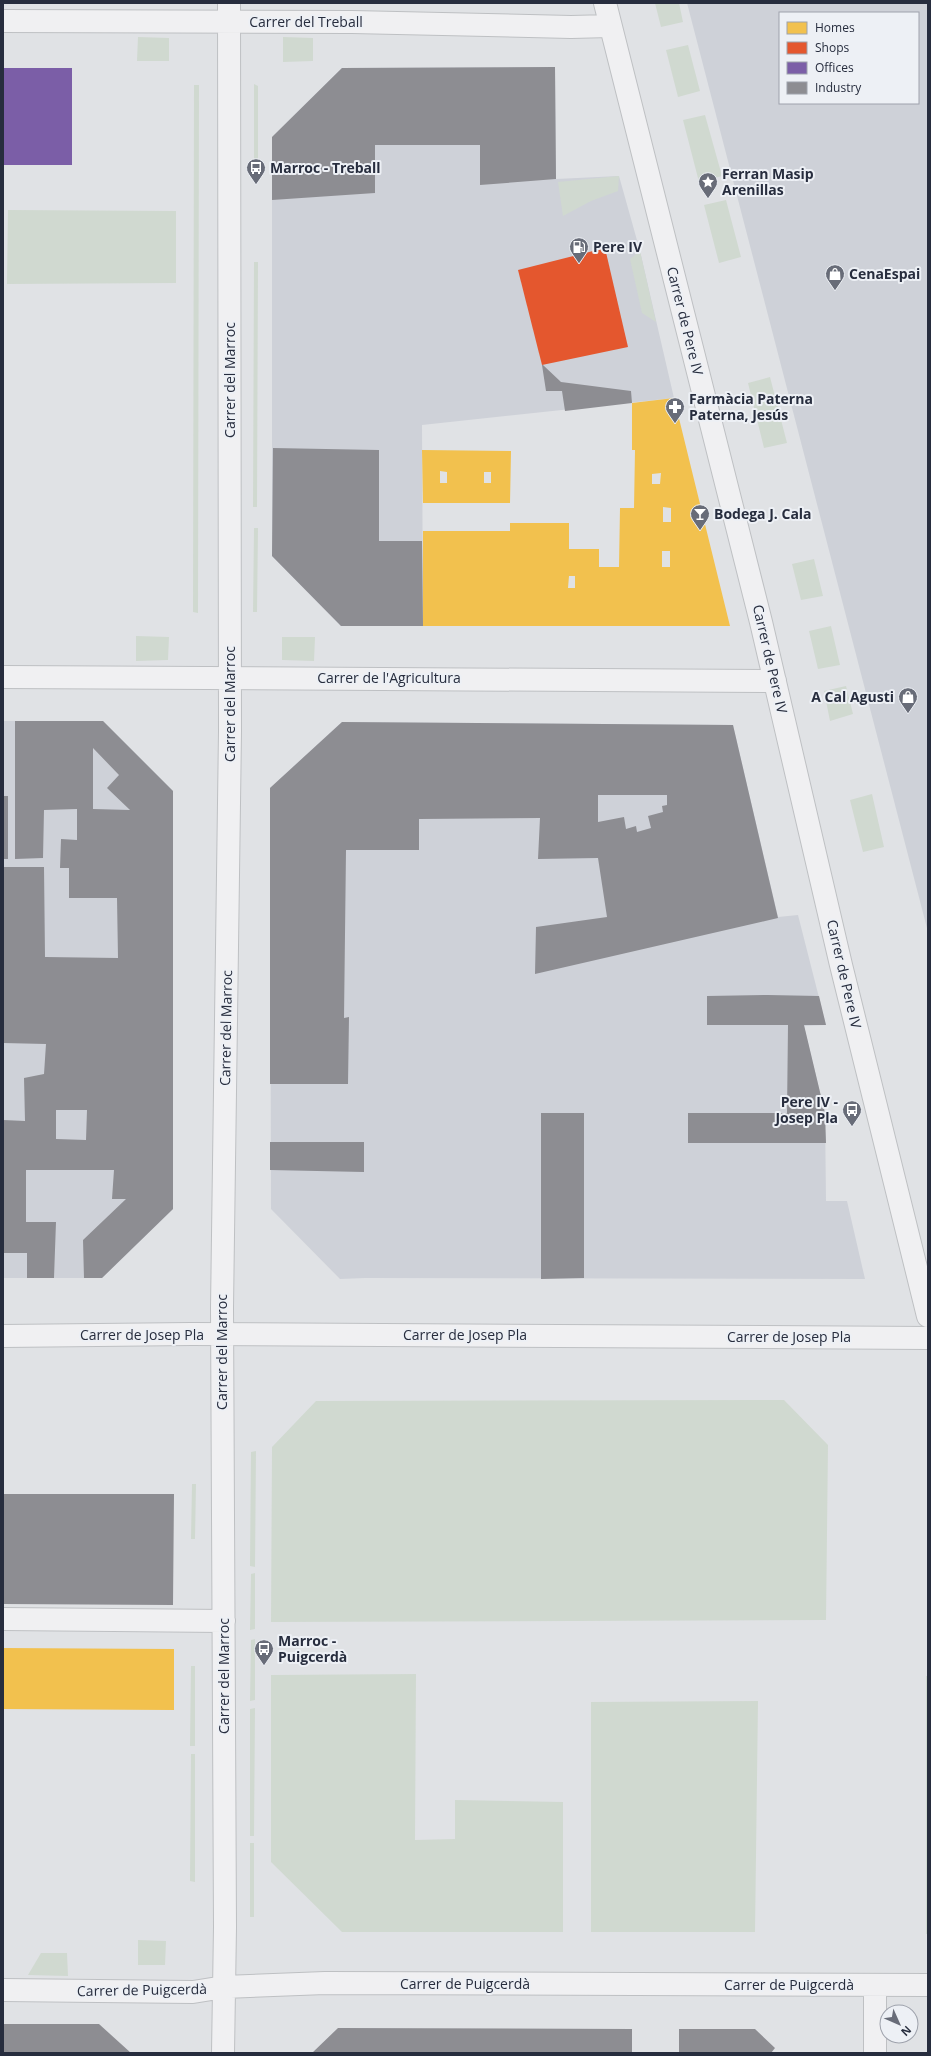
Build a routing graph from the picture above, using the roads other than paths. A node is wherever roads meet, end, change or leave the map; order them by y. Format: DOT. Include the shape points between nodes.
graph roads {
  1 [pos="605,3"];
  2 [pos="229,12"];
  3 [pos="3,22"];
  4 [pos="610,26"];
  5 [pos="3,677"];
  6 [pos="230,679"];
  7 [pos="775,681"];
  8 [pos="928,1316"];
  9 [pos="222,1335"];
  10 [pos="3,1336"];
  11 [pos="928,1338"];
  12 [pos="3,1619"];
  13 [pos="224,1621"];
  14 [pos="928,1985"];
  15 [pos="875,1986"];
  16 [pos="224,1987"];
  17 [pos="3,1990"];
  18 [pos="223,2053"];
  19 [pos="875,2053"];
  1 -- 4 [label="street, Carrer de Pere IV"];
  2 -- 3 [label="street, Carrer del Treball" via="100,23"];
  2 -- 4 [label="street, Carrer del Treball" via="360,22"];
  2 -- 6 [label="street, Carrer del Marroc"];
  4 -- 7 [label="street, Carrer de Pere IV"];
  5 -- 6 [label="street, Carrer de l'Agricultura"];
  6 -- 7 [label="street, Carrer de l'Agricultura"];
  6 -- 9 [label="street, Carrer del Marroc"];
  7 -- 8 [label="street, Carrer de Pere IV"];
  9 -- 10 [label="street, Carrer de Josep Pla"];
  9 -- 11 [label="street, Carrer de Josep Pla"];
  9 -- 13 [label="street, Carrer del Marroc"];
  12 -- 13 [label="street"];
  13 -- 16 [label="street, Carrer del Marroc"];
  14 -- 15 [label="street, Carrer de Puigcerdà"];
  15 -- 16 [label="street, Carrer de Puigcerdà" via="325,1983"];
  15 -- 19 [label="street"];
  16 -- 17 [label="street, Carrer de Puigcerdà" via="193,1992"];
  16 -- 18 [label="street, Carrer del Marroc"];
}
